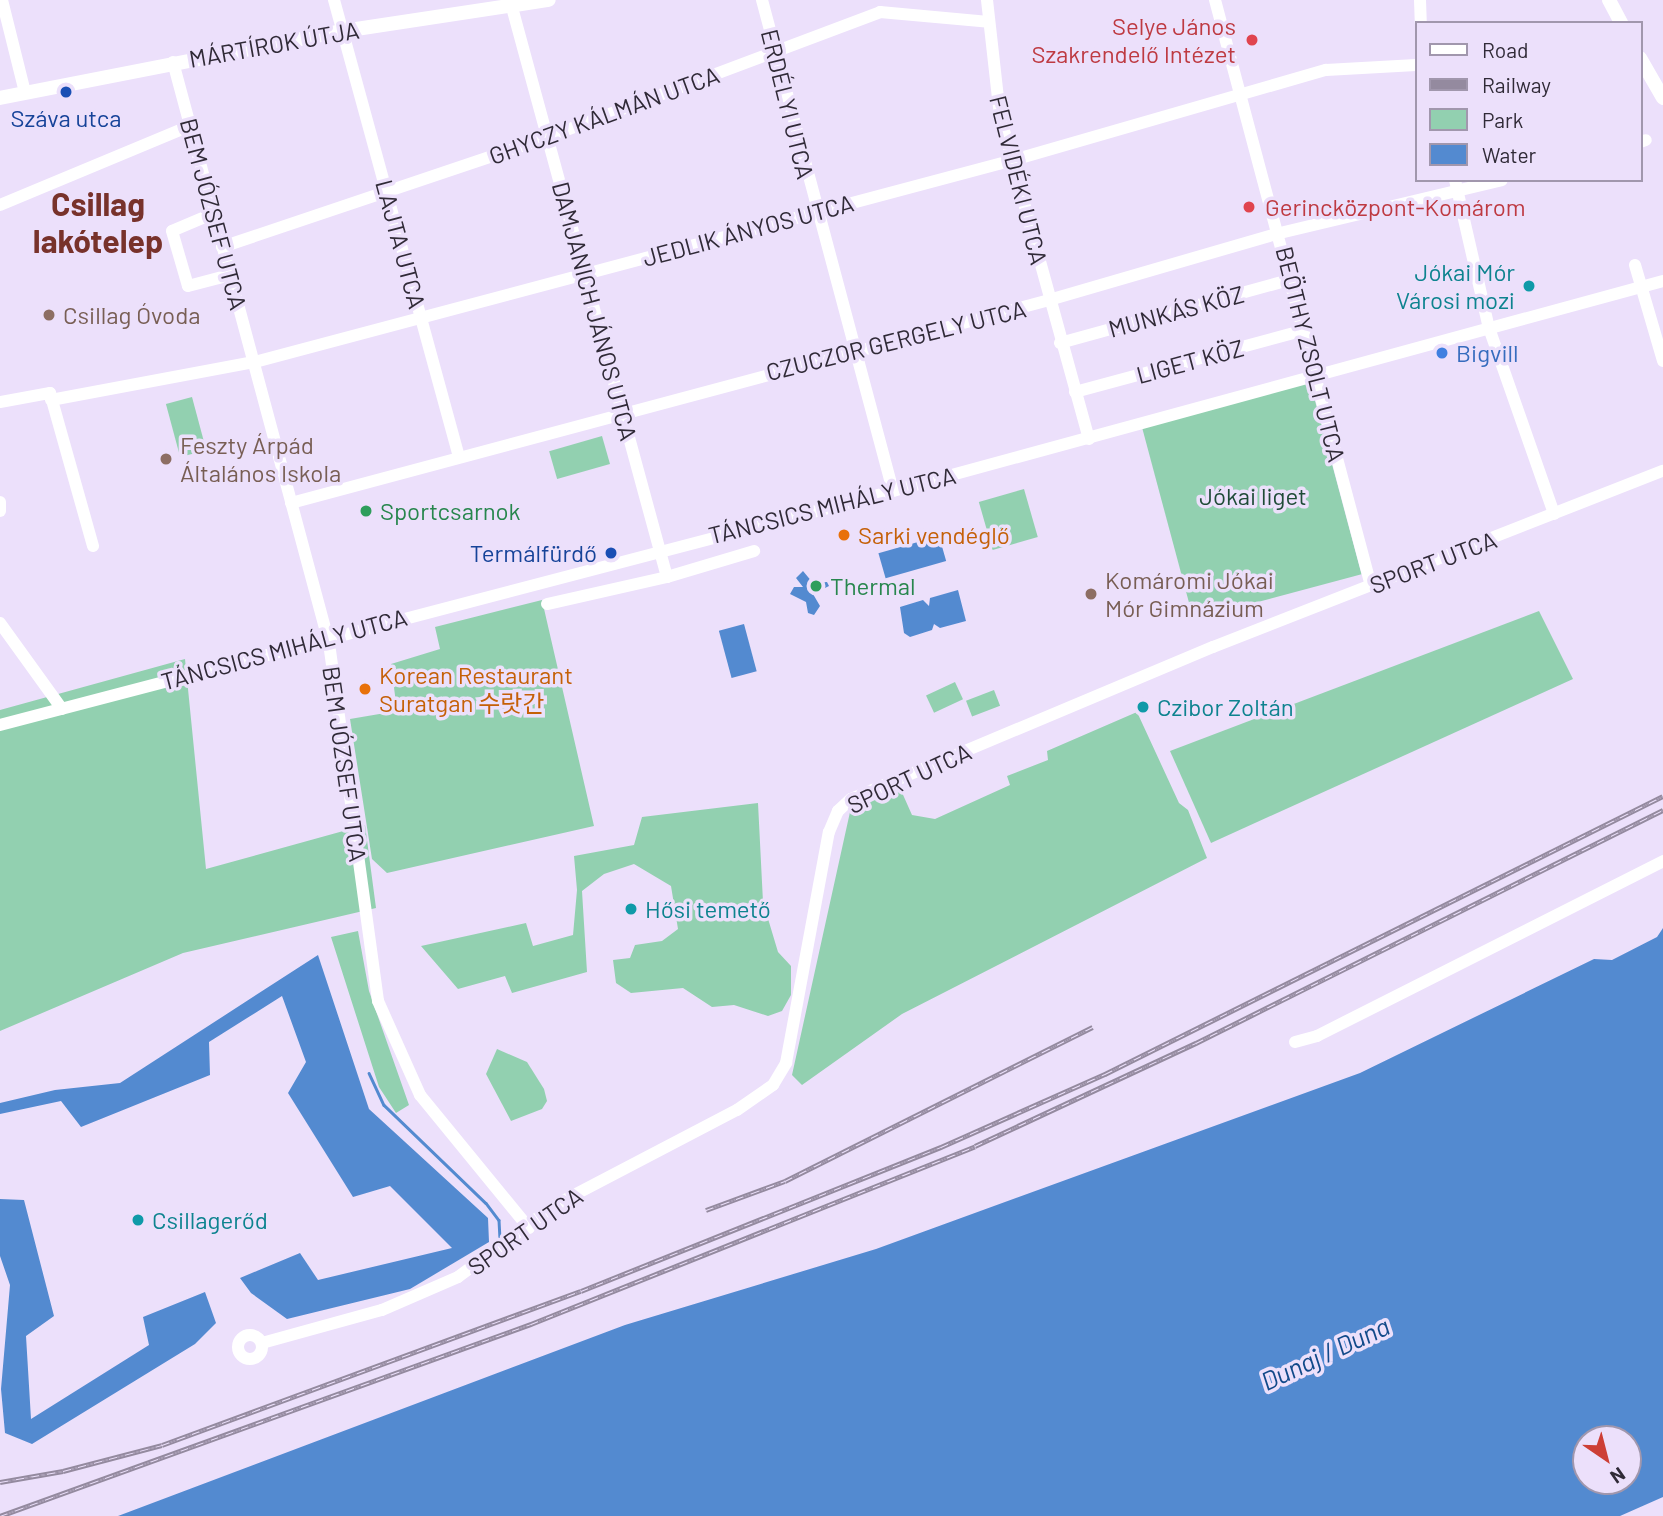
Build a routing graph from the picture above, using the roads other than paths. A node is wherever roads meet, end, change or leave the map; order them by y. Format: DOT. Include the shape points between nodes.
graph roads {
  1 [pos="2,0"];
  2 [pos="334,0"];
  3 [pos="550,0"];
  4 [pos="762,0"];
  5 [pos="987,0"];
  6 [pos="1215,0"];
  7 [pos="1420,0"];
  8 [pos="1609,0"];
  9 [pos="511,3"];
  10 [pos="1421,21"];
  11 [pos="1620,21"];
  12 [pos="989,22"];
  13 [pos="343,31"];
  14 [pos="774,53"];
  15 [pos="1642,61"];
  16 [pos="173,62"];
  17 [pos="1414,65"];
  18 [pos="24,92"];
  19 [pos="1241,95"];
  20 [pos="0,98"];
  21 [pos="1663,98"];
  22 [pos="190,126"];
  23 [pos="548,137"];
  24 [pos="1010,161"];
  25 [pos="1487,182"];
  26 [pos="1456,186"];
  27 [pos="386,190"];
  28 [pos="0,205"];
  29 [pos="816,212"];
  30 [pos="212,214"];
  31 [pos="1280,233"];
  32 [pos="222,247"];
  33 [pos="1635,265"];
  34 [pos="585,274"];
  35 [pos="230,275"];
  36 [pos="1292,279"];
  37 [pos="1663,281"];
  38 [pos="1641,287"];
  39 [pos="1049,300"];
  40 [pos="421,318"];
  41 [pos="1489,328"];
  42 [pos="1305,330"];
  43 [pos="1060,343"];
  44 [pos="855,349"];
  45 [pos="1663,361"];
  46 [pos="255,362"];
  47 [pos="1315,373"];
  48 [pos="0,387"];
  49 [pos="1075,391"];
  50 [pos="51,400"];
  51 [pos="3,401"];
  52 [pos="622,411"];
  53 [pos="1089,439"];
  54 [pos="459,456"];
  55 [pos="1663,471"];
  56 [pos="893,491"];
  57 [pos="0,502"];
  58 [pos="291,503"];
  59 [pos="0,511"];
  60 [pos="1554,514"];
  61 [pos="93,546"];
  62 [pos="659,550"];
  63 [pos="754,551"];
  64 [pos="667,577"];
  65 [pos="1371,586"];
  66 [pos="547,604"];
  67 [pos="0,623"];
  68 [pos="327,638"];
  69 [pos="62,709"];
  70 [pos="0,725"];
  71 [pos="1663,861"];
  72 [pos="1295,1042"];
  73 [pos="529,1227"];
  74 [pos="262,1343"];
  1 -- 18 [label="street"];
  2 -- 13 [label="street, LAJTA UTCA"];
  3 -- 9 [label="main road, MÁRTÍROK ÚTJA"];
  4 -- 14 [label="street, ERDÉLYI UTCA"];
  5 -- 12 [label="street, FELVIDÉKI UTCA"];
  6 -- 19 [label="street, BEÖTHY ZSOLT UTCA"];
  7 -- 10 [label="street"];
  8 -- 11 [label="main road"];
  9 -- 13 [label="main road, MÁRTÍROK ÚTJA"];
  9 -- 23 [label="street, DAMJANICH JÁNOS UTCA"];
  12 -- 14 [label="street, GHYCZY KÁLMÁN UTCA" via="880,12"];
  12 -- 24 [label="street, FELVIDÉKI UTCA" via="995,88"];
  13 -- 16 [label="main road, MÁRTÍROK ÚTJA"];
  13 -- 27 [label="street, LAJTA UTCA"];
  14 -- 23 [label="street, GHYCZY KÁLMÁN UTCA"];
  14 -- 29 [label="street, ERDÉLYI UTCA"];
  15 -- 21 [label="main road"];
  16 -- 18 [label="main road, MÁRTÍROK ÚTJA"];
  16 -- 22 [label="street, BEM JÓZSEF UTCA"];
  17 -- 19 [label="street, JEDLIK ÁNYOS UTCA" via="1326,70"];
  18 -- 20 [label="main road, MÁRTÍROK ÚTJA"];
  19 -- 24 [label="street, JEDLIK ÁNYOS UTCA"];
  19 -- 31 [label="street, BEÖTHY ZSOLT UTCA"];
  22 -- 28 [label="street"];
  22 -- 30 [label="street, BEM JÓZSEF UTCA"];
  23 -- 27 [label="street, GHYCZY KÁLMÁN UTCA"];
  23 -- 34 [label="street, DAMJANICH JÁNOS UTCA"];
  24 -- 29 [label="street, JEDLIK ÁNYOS UTCA"];
  24 -- 39 [label="street, FELVIDÉKI UTCA"];
  25 -- 26 [label="street, CZUCZOR GERGELY UTCA"];
  26 -- 31 [label="street, CZUCZOR GERGELY UTCA"];
  26 -- 41 [label="street"];
  27 -- 32 [label="street, GHYCZY KÁLMÁN UTCA"];
  27 -- 40 [label="street, LAJTA UTCA"];
  29 -- 34 [label="street, JEDLIK ÁNYOS UTCA"];
  29 -- 44 [label="street, ERDÉLYI UTCA"];
  30 -- 32 [label="street, BEM JÓZSEF UTCA"];
  30 -- 35 [label="street" via="172,231 188,286"];
  31 -- 36 [label="street, BEÖTHY ZSOLT UTCA"];
  31 -- 39 [label="street, CZUCZOR GERGELY UTCA"];
  32 -- 35 [label="street, BEM JÓZSEF UTCA"];
  33 -- 38 [label="street"];
  34 -- 40 [label="street, JEDLIK ÁNYOS UTCA"];
  34 -- 52 [label="street, DAMJANICH JÁNOS UTCA"];
  35 -- 46 [label="street, BEM JÓZSEF UTCA"];
  36 -- 42 [label="street, BEÖTHY ZSOLT UTCA"];
  36 -- 43 [label="street, MUNKÁS KÖZ"];
  37 -- 38 [label="street, TÁNCSICS MIHÁLY UTCA"];
  38 -- 41 [label="street, TÁNCSICS MIHÁLY UTCA"];
  38 -- 45 [label="street"];
  39 -- 43 [label="street, FELVIDÉKI UTCA"];
  39 -- 44 [label="street, CZUCZOR GERGELY UTCA"];
  40 -- 46 [label="street, JEDLIK ÁNYOS UTCA"];
  40 -- 54 [label="street, LAJTA UTCA"];
  41 -- 47 [label="street, TÁNCSICS MIHÁLY UTCA"];
  41 -- 60 [label="street"];
  42 -- 47 [label="street, BEÖTHY ZSOLT UTCA"];
  42 -- 49 [label="street, LIGET KÖZ"];
  43 -- 49 [label="street, FELVIDÉKI UTCA"];
  44 -- 52 [label="street, CZUCZOR GERGELY UTCA"];
  44 -- 56 [label="street, ERDÉLYI UTCA"];
  46 -- 50 [label="street"];
  46 -- 58 [label="street, BEM JÓZSEF UTCA"];
  47 -- 53 [label="street, TÁNCSICS MIHÁLY UTCA"];
  47 -- 65 [label="street, BEÖTHY ZSOLT UTCA"];
  48 -- 51 [label="street"];
  49 -- 53 [label="street, FELVIDÉKI UTCA"];
  50 -- 51 [label="street" via="50,393"];
  50 -- 61 [label="street"];
  52 -- 54 [label="street, CZUCZOR GERGELY UTCA"];
  52 -- 62 [label="street, DAMJANICH JÁNOS UTCA"];
  53 -- 56 [label="street, TÁNCSICS MIHÁLY UTCA"];
  54 -- 58 [label="street, CZUCZOR GERGELY UTCA"];
  55 -- 60 [label="street, SPORT UTCA"];
  56 -- 62 [label="street, TÁNCSICS MIHÁLY UTCA"];
  57 -- 59 [label="street"];
  58 -- 68 [label="street, BEM JÓZSEF UTCA"];
  60 -- 65 [label="street, SPORT UTCA"];
  62 -- 64 [label="street, DAMJANICH JÁNOS UTCA"];
  62 -- 68 [label="street, TÁNCSICS MIHÁLY UTCA"];
  63 -- 64 [label="street"];
  64 -- 66 [label="street"];
  65 -- 73 [label="street, SPORT UTCA" via="1213,646 843,805 829,832 786,1063 773,1085 737,1110 578,1192"];
  67 -- 69 [label="street"];
  68 -- 69 [label="street, TÁNCSICS MIHÁLY UTCA"];
  68 -- 73 [label="street, BEM JÓZSEF UTCA" via="383,1016 428,1107"];
  69 -- 70 [label="street, TÁNCSICS MIHÁLY UTCA"];
  71 -- 72 [label="street" via="1317,1036"];
  73 -- 74 [label="street, SPORT UTCA" via="458,1278 407,1301"];
}
